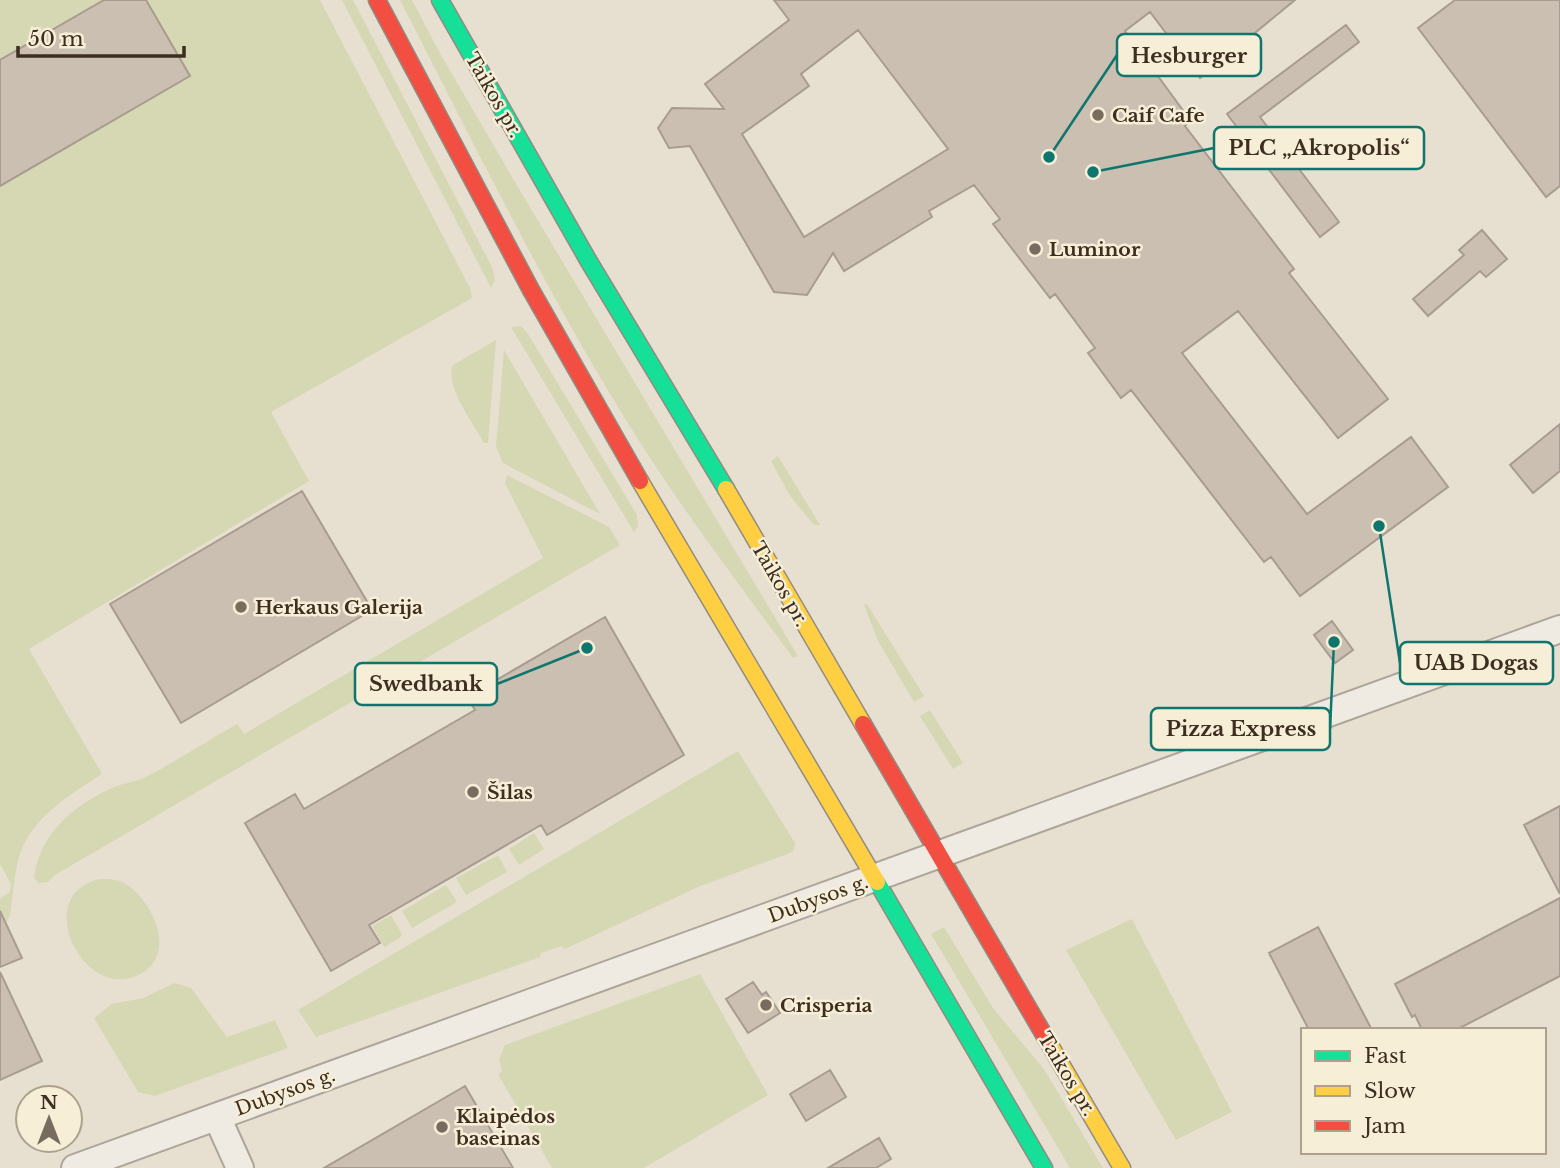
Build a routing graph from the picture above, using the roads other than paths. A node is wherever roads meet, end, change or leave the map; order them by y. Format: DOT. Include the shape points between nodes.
graph roads {
  1 [pos="377,0"];
  2 [pos="440,0"];
  3 [pos="1560,629"];
  4 [pos="937,853"];
  5 [pos="875,878"];
  6 [pos="217,1117"];
  7 [pos="75,1168"];
  8 [pos="240,1168"];
  9 [pos="1044,1168"];
  10 [pos="1122,1168"];
  1 -- 5 [label="main road" via="531,290"];
  2 -- 4 [label="main road, Taikos pr."];
  3 -- 4 [label="street, Dubysos g."];
  4 -- 5 [label="street, Dubysos g."];
  4 -- 10 [label="main road, Taikos pr."];
  5 -- 6 [label="street, Dubysos g."];
  5 -- 9 [label="main road"];
  6 -- 7 [label="street, Dubysos g."];
  6 -- 8 [label="street"];
}
